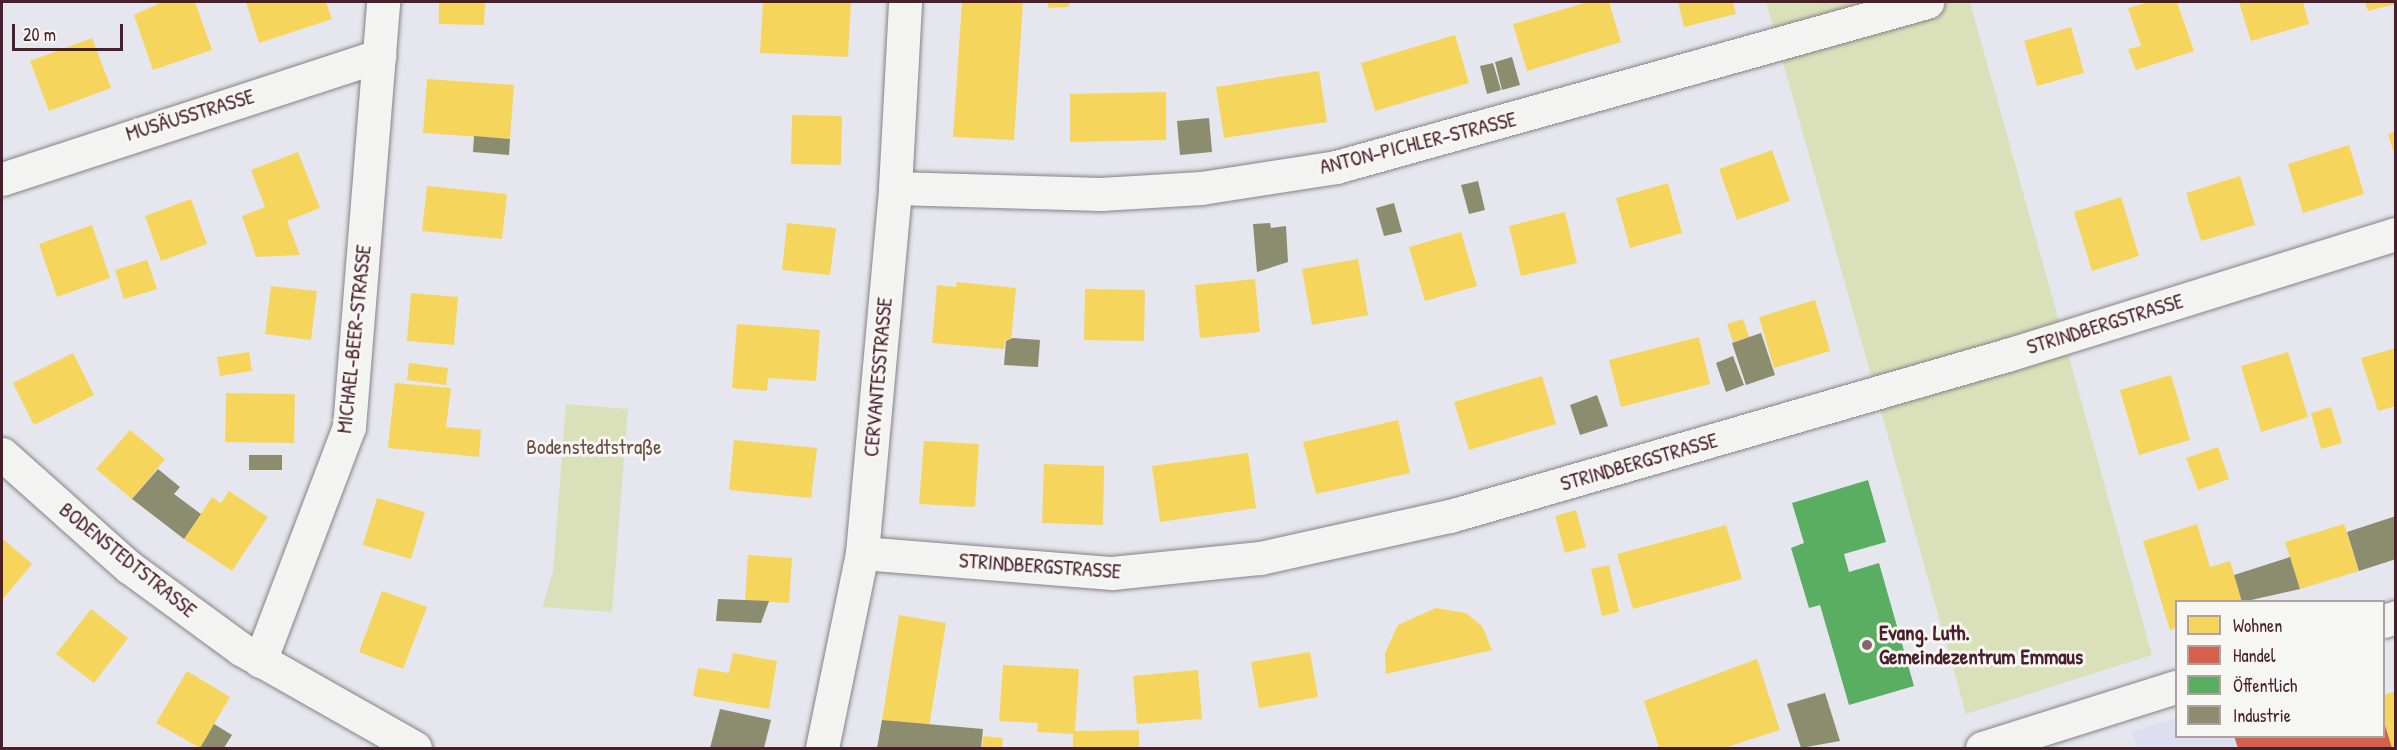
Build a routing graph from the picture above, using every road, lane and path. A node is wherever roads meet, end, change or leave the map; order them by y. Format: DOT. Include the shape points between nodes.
graph roads {
  1 [pos="383,2"];
  2 [pos="905,2"];
  3 [pos="1927,2"];
  4 [pos="380,56"];
  5 [pos="2,179"];
  6 [pos="895,188"];
  7 [pos="2396,234"];
  8 [pos="2,454"];
  9 [pos="862,553"];
  10 [pos="260,662"];
  11 [pos="2175,687"];
  12 [pos="415,748"];
  13 [pos="822,748"];
  14 [pos="1982,748"];
  1 -- 4 [label="street, MICHAEL-BEER-STRASSE"];
  2 -- 6 [label="street, CERVANTESSTRASSE"];
  3 -- 6 [label="street, ANTON-PICHLER-STRASSE" via="1336,167 1201,188 1101,194"];
  4 -- 5 [label="street, MUSÄUSSTRASSE"];
  4 -- 10 [label="street, MICHAEL-BEER-STRASSE" via="349,427"];
  6 -- 9 [label="street, CERVANTESSTRASSE"];
  7 -- 9 [label="street, STRINDBERGSTRASSE" via="1966,367 1450,516 1260,558 1112,573"];
  8 -- 10 [label="street, BODENSTEDTSTRASSE" via="129,567"];
  9 -- 13 [label="street, CERVANTESSTRASSE"];
  10 -- 12 [label="street, BODENSTEDTSTRASSE"];
  11 -- 14 [label="street"];
}
